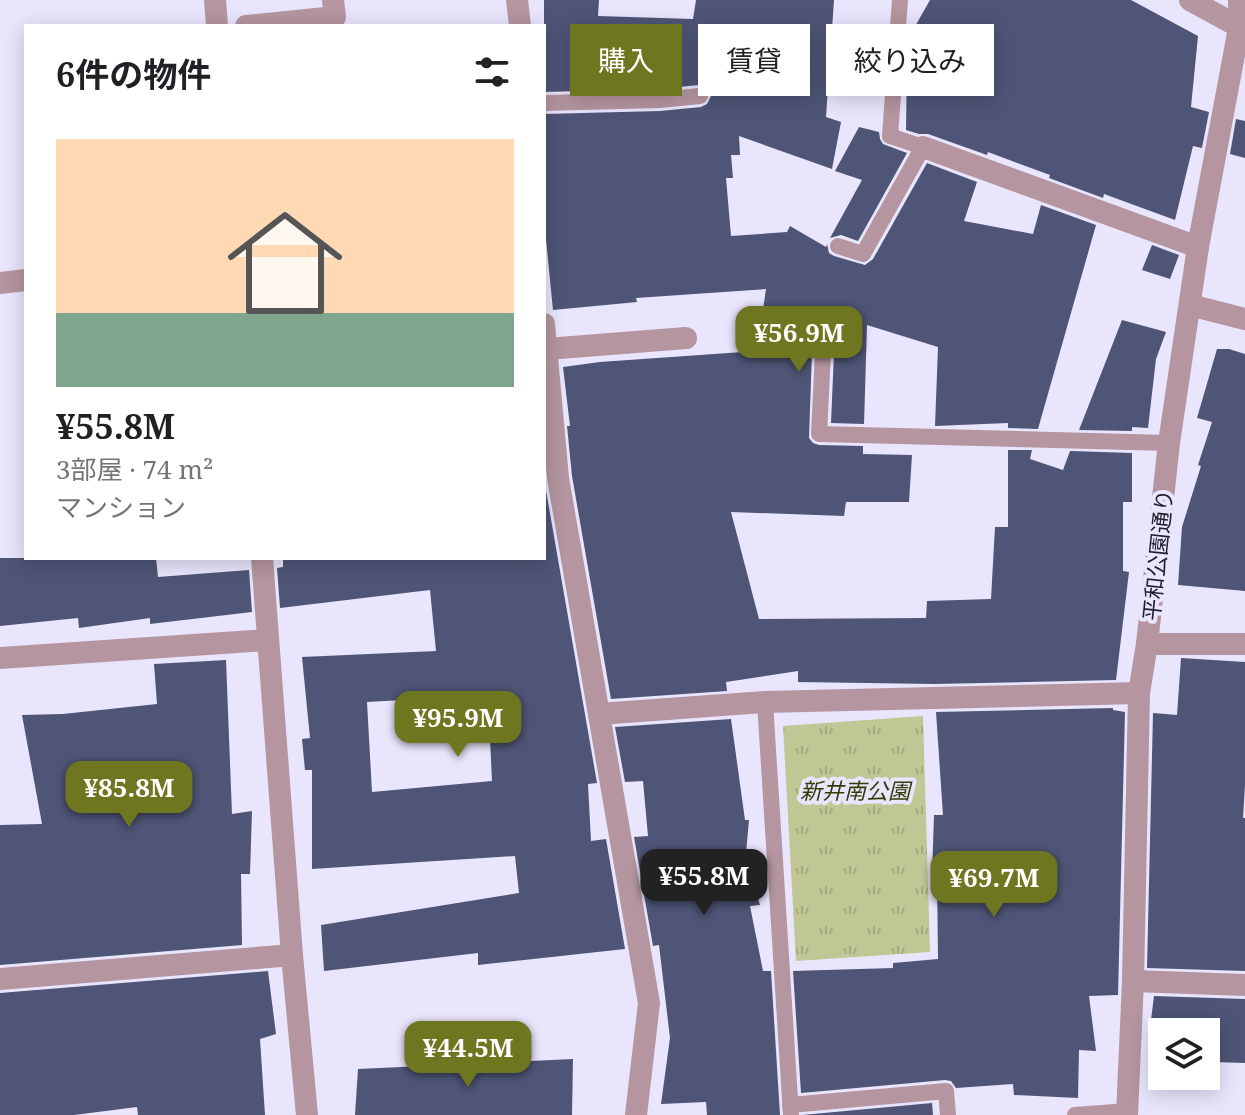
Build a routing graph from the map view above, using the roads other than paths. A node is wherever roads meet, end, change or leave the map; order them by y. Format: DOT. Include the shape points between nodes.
graph roads {
  1 [pos="215,0"];
  2 [pos="333,0"];
  3 [pos="517,0"];
  4 [pos="900,0"];
  5 [pos="1190,0"];
  6 [pos="1239,0"];
  7 [pos="217,24"];
  8 [pos="266,24"];
  9 [pos="520,24"];
  10 [pos="1242,29"];
  11 [pos="700,96"];
  12 [pos="546,103"];
  13 [pos="923,147"];
  14 [pos="838,246"];
  15 [pos="1198,247"];
  16 [pos="24,280"];
  17 [pos="0,283"];
  18 [pos="1190,305"];
  19 [pos="1245,319"];
  20 [pos="686,338"];
  21 [pos="546,341"];
  22 [pos="547,349"];
  23 [pos="823,353"];
  24 [pos="1169,443"];
  25 [pos="551,478"];
  26 [pos="262,560"];
  27 [pos="268,640"];
  28 [pos="1147,644"];
  29 [pos="1245,644"];
  30 [pos="0,658"];
  31 [pos="1139,693"];
  32 [pos="765,702"];
  33 [pos="599,714"];
  34 [pos="292,955"];
  35 [pos="0,979"];
  36 [pos="1133,981"];
  37 [pos="1245,985"];
  38 [pos="790,1110"];
  39 [pos="1127,1113"];
  40 [pos="307,1115"];
  41 [pos="636,1115"];
  42 [pos="948,1115"];
  43 [pos="1075,1115"];
  1 -- 7 [label="street"];
  2 -- 8 [label="street" via="335,17"];
  3 -- 9 [label="street"];
  4 -- 13 [label="lane" via="890,136"];
  5 -- 10 [label="street"];
  6 -- 10 [label="street, 平和公園通り"];
  10 -- 15 [label="street, 平和公園通り"];
  11 -- 12 [label="lane"];
  13 -- 14 [label="lane" via="863,254"];
  13 -- 15 [label="street"];
  15 -- 18 [label="street, 平和公園通り"];
  16 -- 17 [label="street"];
  18 -- 19 [label="street"];
  18 -- 24 [label="street, 平和公園通り"];
  20 -- 22 [label="street"];
  21 -- 22 [label="street"];
  22 -- 25 [label="street"];
  23 -- 24 [label="lane" via="819,434"];
  24 -- 28 [label="street, 平和公園通り"];
  25 -- 33 [label="street"];
  26 -- 27 [label="street"];
  27 -- 30 [label="street"];
  27 -- 34 [label="street"];
  28 -- 29 [label="street"];
  28 -- 31 [label="street, 平和公園通り"];
  31 -- 32 [label="street"];
  31 -- 36 [label="street, 平和公園通り"];
  32 -- 33 [label="street"];
  32 -- 38 [label="lane"];
  33 -- 41 [label="street" via="649,1003"];
  34 -- 35 [label="street"];
  34 -- 40 [label="street"];
  36 -- 37 [label="street"];
  36 -- 39 [label="street, 平和公園通り"];
  38 -- 42 [label="lane" via="946,1091"];
  39 -- 43 [label="lane"];
}
